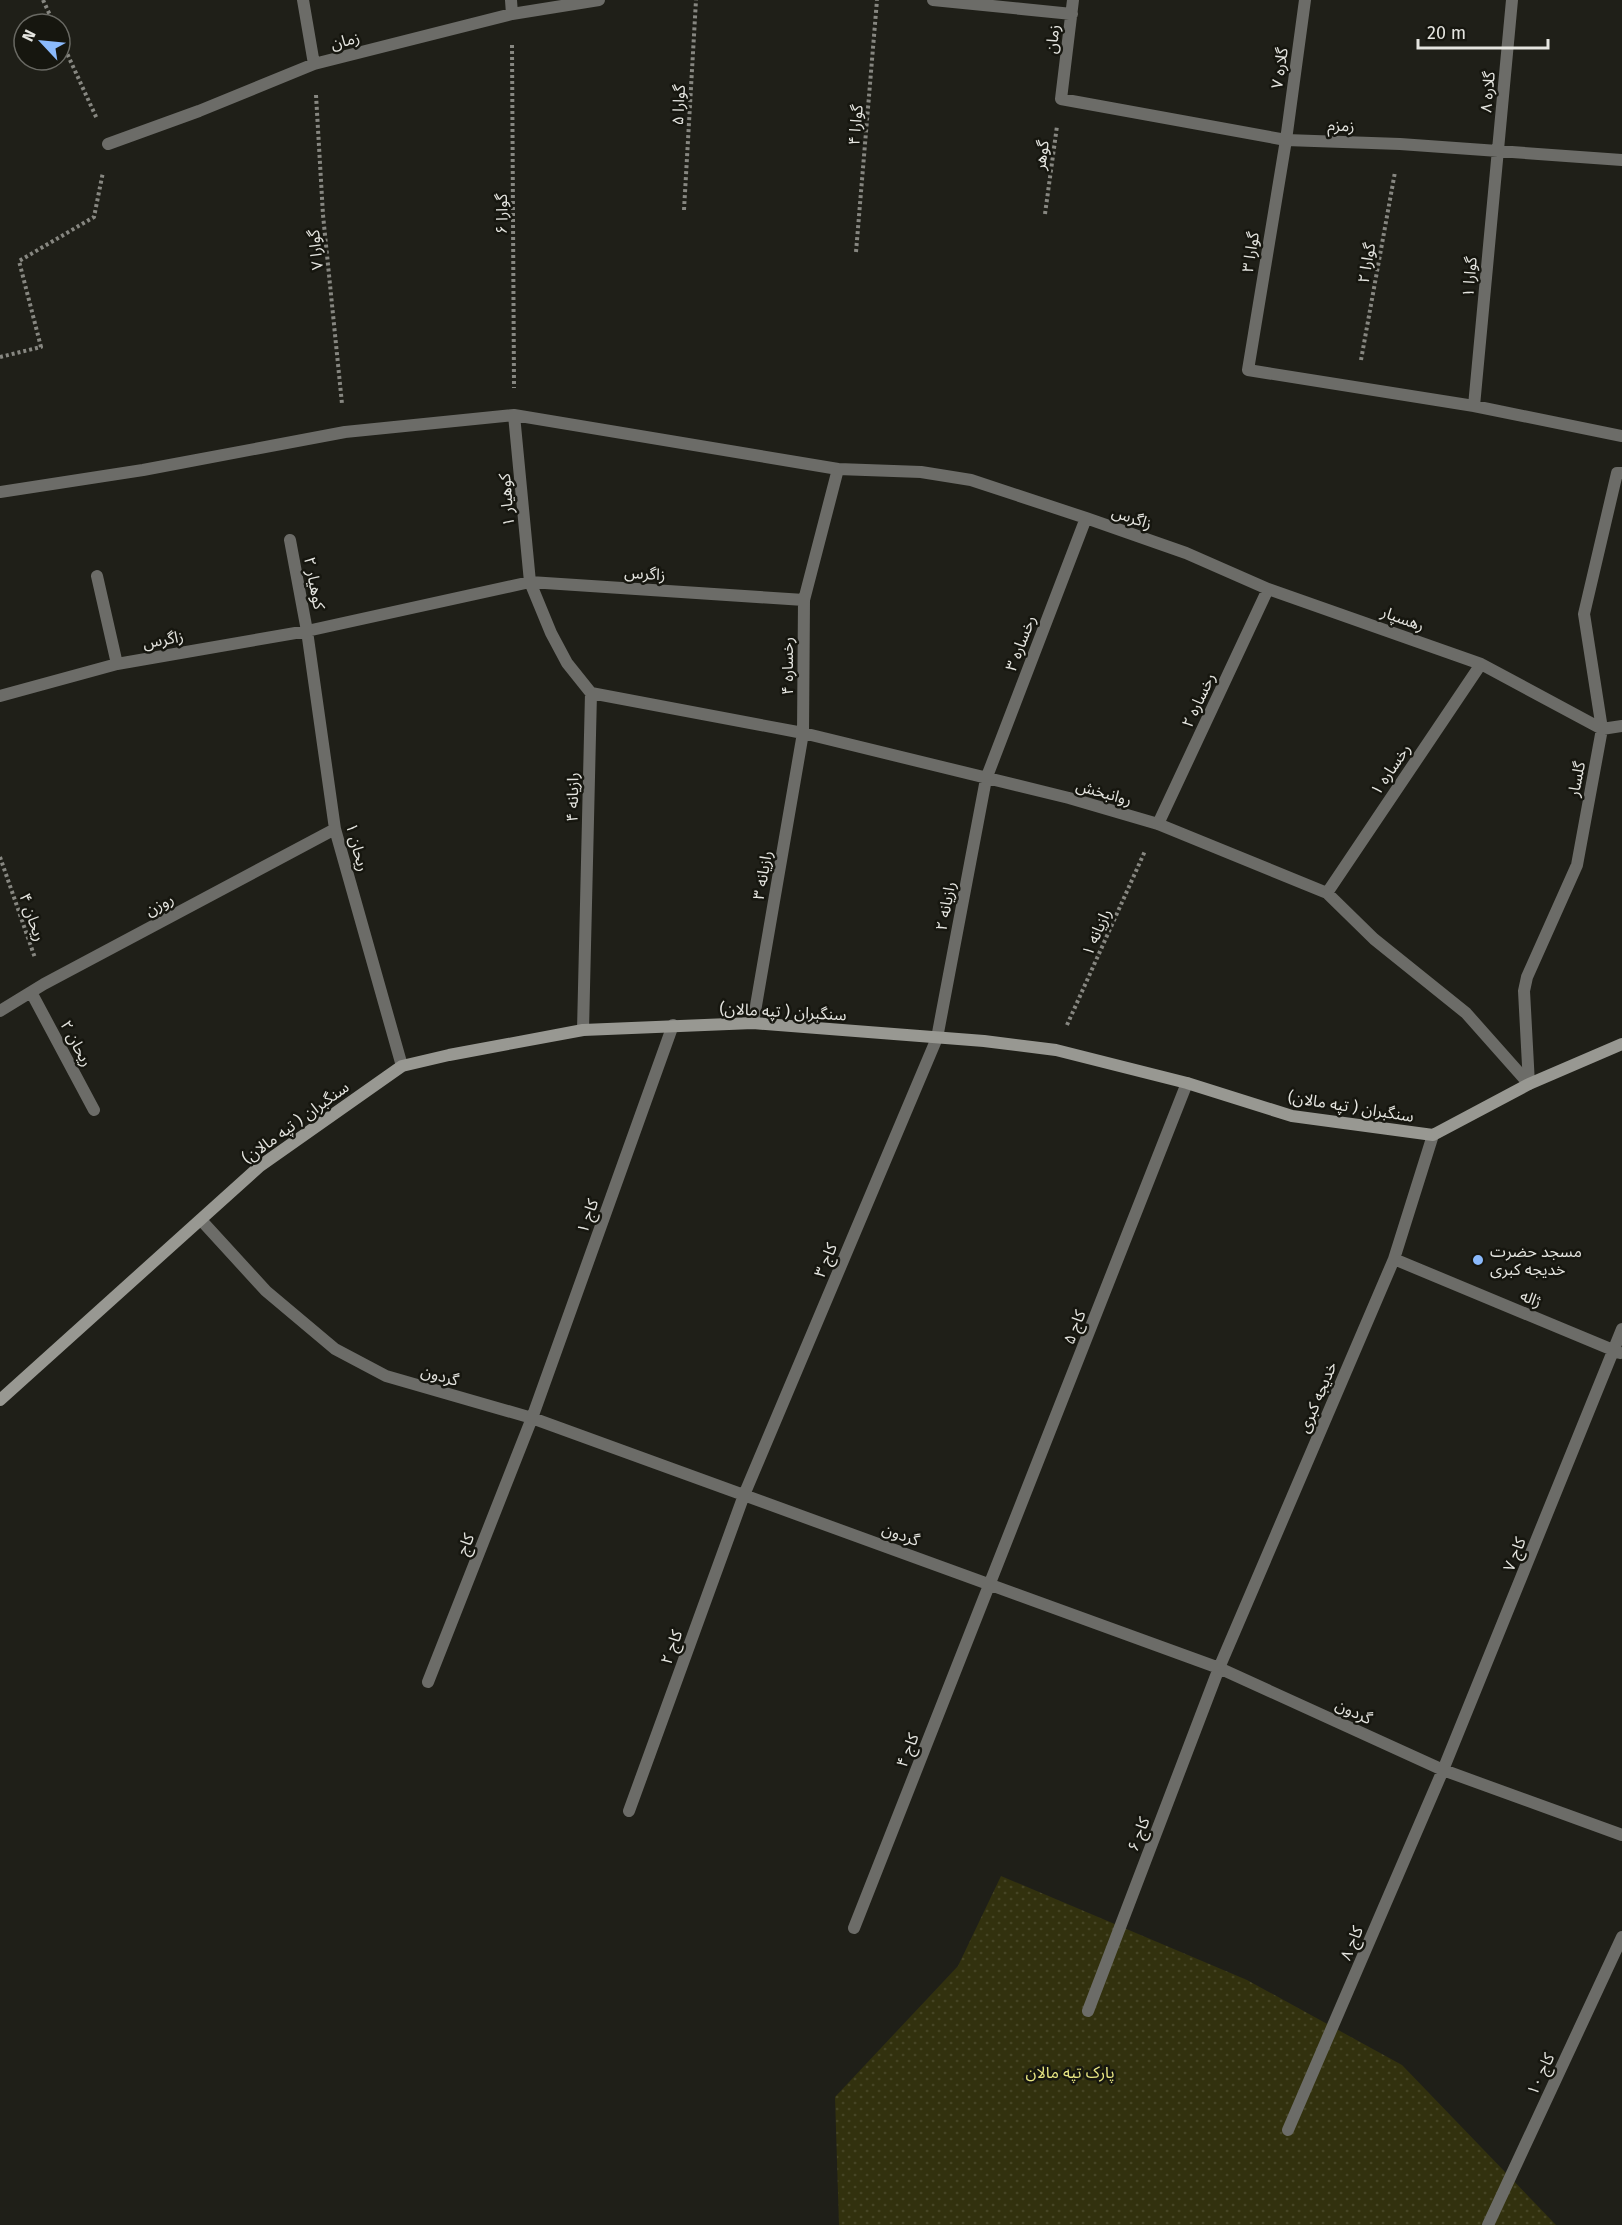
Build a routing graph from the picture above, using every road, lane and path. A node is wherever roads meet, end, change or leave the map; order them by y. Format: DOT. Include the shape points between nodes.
graph roads {
  1 [pos="303,0"];
  2 [pos="512,0"];
  3 [pos="599,0"];
  4 [pos="696,0"];
  5 [pos="877,0"];
  6 [pos="933,0"];
  7 [pos="1073,0"];
  8 [pos="1305,0"];
  9 [pos="1512,0"];
  10 [pos="512,14"];
  11 [pos="1072,14"];
  12 [pos="314,64"];
  13 [pos="1061,99"];
  14 [pos="1286,140"];
  15 [pos="108,144"];
  16 [pos="1400,144"];
  17 [pos="1498,152"];
  18 [pos="1622,160"];
  19 [pos="684,210"];
  20 [pos="1045,214"];
  21 [pos="94,217"];
  22 [pos="856,252"];
  23 [pos="0,357"];
  24 [pos="1356,387"];
  25 [pos="1474,405"];
  26 [pos="514,415"];
  27 [pos="345,432"];
  28 [pos="1622,436"];
  29 [pos="838,469"];
  30 [pos="1620,473"];
  31 [pos="0,492"];
  32 [pos="1086,518"];
  33 [pos="290,540"];
  34 [pos="1186,553"];
  35 [pos="97,576"];
  36 [pos="530,582"];
  37 [pos="1268,589"];
  38 [pos="804,600"];
  39 [pos="308,632"];
  40 [pos="117,664"];
  41 [pos="1481,664"];
  42 [pos="591,693"];
  43 [pos="0,696"];
  44 [pos="1622,726"];
  45 [pos="1602,729"];
  46 [pos="803,733"];
  47 [pos="986,779"];
  48 [pos="1158,824"];
  49 [pos="335,829"];
  50 [pos="0,857"];
  51 [pos="1327,893"];
  52 [pos="44,984"];
  53 [pos="30,993"];
  54 [pos="0,1011"];
  55 [pos="753,1023"];
  56 [pos="673,1025"];
  57 [pos="583,1030"];
  58 [pos="937,1038"];
  59 [pos="1622,1044"];
  60 [pos="1056,1050"];
  61 [pos="402,1066"];
  62 [pos="1187,1083"];
  63 [pos="1529,1084"];
  64 [pos="94,1110"];
  65 [pos="1433,1135"];
  66 [pos="201,1220"];
  67 [pos="1394,1259"];
  68 [pos="1622,1329"];
  69 [pos="1618,1352"];
  70 [pos="0,1400"];
  71 [pos="532,1418"];
  72 [pos="744,1494"];
  73 [pos="991,1584"];
  74 [pos="1219,1668"];
  75 [pos="428,1682"];
  76 [pos="1443,1770"];
  77 [pos="629,1811"];
  78 [pos="1622,1835"];
  79 [pos="854,1928"];
  80 [pos="1622,1937"];
  81 [pos="1088,2012"];
  82 [pos="1288,2130"];
  83 [pos="1488,2225"];
  1 -- 12 [label="street"];
  2 -- 10 [label="street"];
  3 -- 10 [label="street, زمان"];
  4 -- 19 [label="path, گوارا ۵"];
  5 -- 22 [label="path, گوارا ۴"];
  6 -- 11 [label="street, زمان"];
  7 -- 11 [label="street"];
  8 -- 14 [label="street, گلاره ۷"];
  9 -- 17 [label="street, گلاره ۸"];
  10 -- 12 [label="street, زمان"];
  10 -- 26 [label="path, گوارا ۶"];
  11 -- 13 [label="street, زمان"];
  12 -- 15 [label="street, زمان"];
  12 -- 27 [label="path, گوارا ۷" via="323,216"];
  13 -- 14 [label="street, زمزم"];
  13 -- 20 [label="path, گوهر"];
  14 -- 16 [label="street, زمزم"];
  14 -- 24 [label="street, گوارا ۳" via="1248,370"];
  16 -- 17 [label="street, زمزم"];
  16 -- 24 [label="path, گوارا ۲"];
  17 -- 18 [label="street, زمزم"];
  17 -- 25 [label="street, گوارا ۱"];
  21 -- 23 [label="path" via="19,261 41,347"];
  24 -- 25 [label="street"];
  25 -- 28 [label="street"];
  26 -- 27 [label="street, زاگرس"];
  26 -- 29 [label="street, زاگرس"];
  26 -- 36 [label="street, کوهیار ۱"];
  27 -- 31 [label="street, زاگرس"];
  29 -- 32 [label="street, زاگرس" via="921,472 971,480"];
  29 -- 38 [label="street"];
  30 -- 45 [label="street, گلسار" via="1584,614"];
  32 -- 34 [label="street, زاگرس"];
  32 -- 47 [label="street, رخساره ۳"];
  33 -- 39 [label="street, کوهیار ۲"];
  34 -- 37 [label="street, رهسپار"];
  35 -- 40 [label="street"];
  36 -- 38 [label="street, زاگرس"];
  36 -- 39 [label="street, زاگرس"];
  36 -- 42 [label="street" via="551,633"];
  37 -- 41 [label="street, رهسپار"];
  37 -- 48 [label="street, رخساره ۲"];
  38 -- 46 [label="street, رخساره ۴"];
  39 -- 40 [label="street, زاگرس"];
  39 -- 49 [label="street, ریحان ۱"];
  40 -- 43 [label="street, زاگرس"];
  41 -- 45 [label="street, رهسپار"];
  41 -- 51 [label="street, رخساره ۱"];
  42 -- 46 [label="street, روانبخش"];
  42 -- 57 [label="street, رازیانه ۴"];
  44 -- 45 [label="street"];
  45 -- 63 [label="street, گلسار" via="1577,865 1524,991"];
  46 -- 47 [label="street, روانبخش"];
  46 -- 55 [label="street, رازیانه ۳"];
  47 -- 48 [label="street, روانبخش"];
  47 -- 58 [label="street, رازیانه ۲"];
  48 -- 51 [label="street, روانبخش"];
  48 -- 60 [label="path, رازیانه ۱"];
  49 -- 52 [label="street, روزن"];
  49 -- 61 [label="street, ریحان ۱"];
  50 -- 52 [label="path, ریحان ۴"];
  51 -- 63 [label="street, روانبخش" via="1374,939 1466,1013"];
  52 -- 53 [label="street, روزن"];
  53 -- 54 [label="street, روزن"];
  53 -- 64 [label="street, ریحان ۲"];
  55 -- 56 [label="main road, سنگبران ( تپه مالان)"];
  55 -- 58 [label="main road, سنگبران ( تپه مالان)"];
  56 -- 57 [label="main road, سنگبران ( تپه مالان)"];
  56 -- 71 [label="street, کاج ۱"];
  57 -- 61 [label="main road, سنگبران ( تپه مالان)"];
  58 -- 60 [label="main road, سنگبران ( تپه مالان)"];
  58 -- 72 [label="street, کاج ۳"];
  59 -- 63 [label="main road, سنگبران ( تپه مالان)"];
  60 -- 62 [label="main road, سنگبران ( تپه مالان)"];
  61 -- 66 [label="main road, سنگبران ( تپه مالان)" via="260,1166"];
  62 -- 65 [label="main road, سنگبران ( تپه مالان)" via="1292,1116"];
  62 -- 73 [label="street, کاج ۵"];
  63 -- 65 [label="main road, سنگبران ( تپه مالان)"];
  65 -- 67 [label="street, خدیجه کبری"];
  66 -- 70 [label="main road, سنگبران ( تپه مالان)"];
  66 -- 71 [label="street, گردون" via="267,1291 335,1349 386,1377"];
  67 -- 69 [label="street, ژاله"];
  67 -- 74 [label="street, خدیجه کبری"];
  68 -- 69 [label="street, کاج ۷"];
  69 -- 76 [label="street, کاج ۷"];
  71 -- 72 [label="street, گردون"];
  71 -- 75 [label="street, کاج"];
  72 -- 73 [label="street, گردون"];
  72 -- 77 [label="street, کاج ۲"];
  73 -- 74 [label="street, گردون"];
  73 -- 79 [label="street, کاج ۴"];
  74 -- 76 [label="street, گردون"];
  74 -- 81 [label="street, کاج ۶"];
  76 -- 78 [label="street, گردون"];
  76 -- 82 [label="street, کاج ۸"];
  80 -- 83 [label="street, کاج ۱۰"];
}
